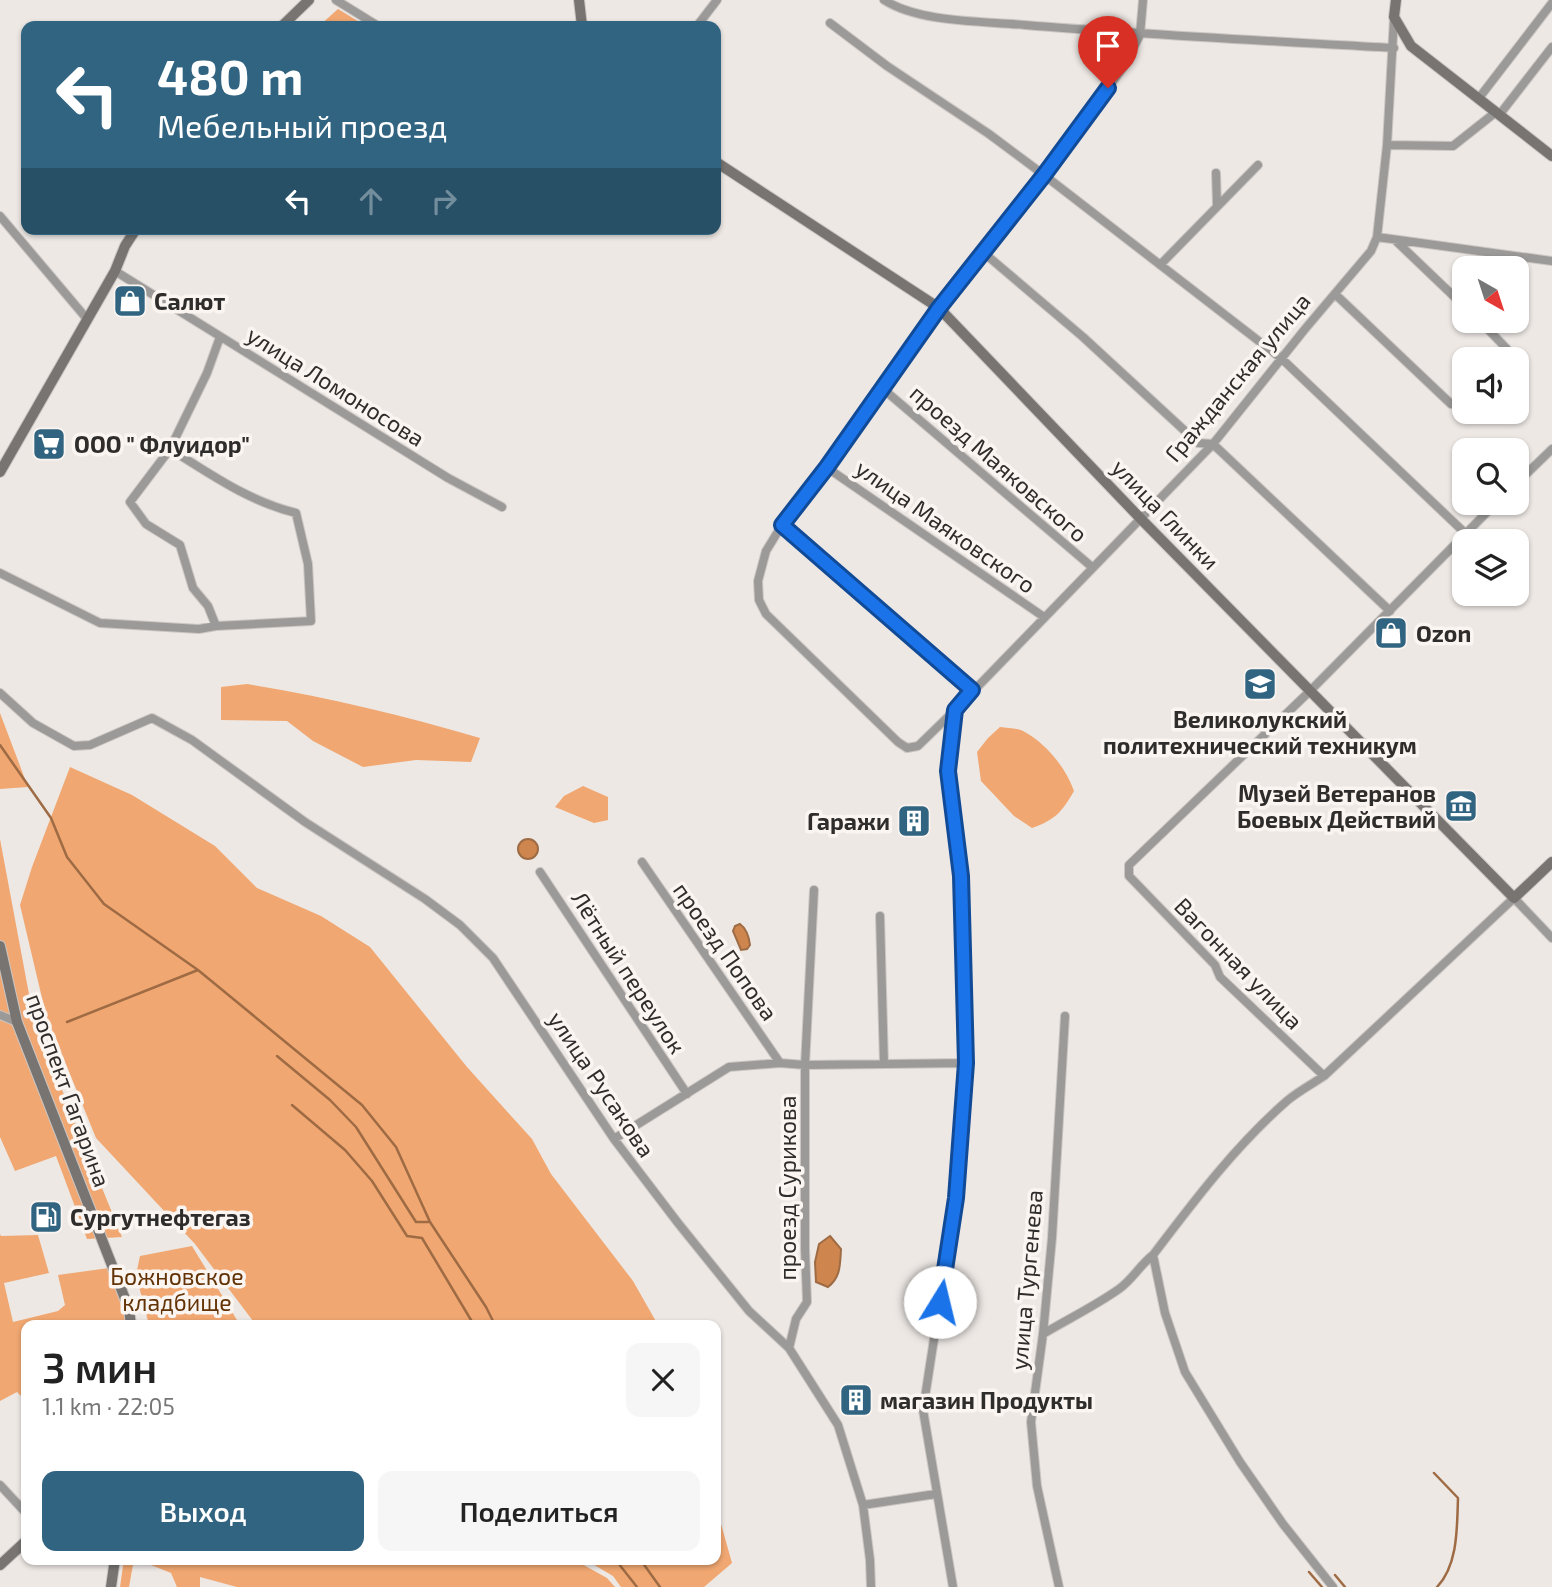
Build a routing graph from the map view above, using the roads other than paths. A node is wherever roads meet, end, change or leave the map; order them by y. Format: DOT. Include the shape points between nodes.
graph roads {
  1 [pos="309,0"];
  2 [pos="336,0"];
  3 [pos="579,0"];
  4 [pos="717,0"];
  5 [pos="884,0"];
  6 [pos="1143,0"];
  7 [pos="1396,0"];
  8 [pos="1552,4"];
  9 [pos="1394,17"];
  10 [pos="287,21"];
  11 [pos="370,21"];
  12 [pos="581,21"];
  13 [pos="702,21"];
  14 [pos="830,23"];
  15 [pos="1140,35"];
  16 [pos="1552,47"];
  17 [pos="1394,48"];
  18 [pos="1482,100"];
  19 [pos="1498,113"];
  20 [pos="1387,145"];
  21 [pos="1552,156"];
  22 [pos="721,165"];
  23 [pos="1258,165"];
  24 [pos="1216,173"];
  25 [pos="1044,175"];
  26 [pos="1217,205"];
  27 [pos="0,216"];
  28 [pos="132,235"];
  29 [pos="1377,237"];
  30 [pos="1395,240"];
  31 [pos="984,253"];
  32 [pos="1552,261"];
  33 [pos="1160,265"];
  34 [pos="116,271"];
  35 [pos="1335,294"];
  36 [pos="1452,295"];
  37 [pos="939,308"];
  38 [pos="88,319"];
  39 [pos="1492,333"];
  40 [pos="220,337"];
  41 [pos="1505,347"];
  42 [pos="1282,359"];
  43 [pos="882,388"];
  44 [pos="1451,404"];
  45 [pos="1213,444"];
  46 [pos="170,449"];
  47 [pos="1552,449"];
  48 [pos="827,467"];
  49 [pos="0,471"];
  50 [pos="1529,471"];
  51 [pos="502,507"];
  52 [pos="1484,515"];
  53 [pos="1140,518"];
  54 [pos="782,525"];
  55 [pos="1461,529"];
  56 [pos="1469,529"];
  57 [pos="1452,547"];
  58 [pos="1092,567"];
  59 [pos="0,573"];
  60 [pos="1390,611"];
  61 [pos="1044,617"];
  62 [pos="216,626"];
  63 [pos="972,690"];
  64 [pos="1311,690"];
  65 [pos="0,693"];
  66 [pos="955,710"];
  67 [pos="642,862"];
  68 [pos="1552,862"];
  69 [pos="540,872"];
  70 [pos="814,890"];
  71 [pos="1514,898"];
  72 [pos="880,916"];
  73 [pos="1552,938"];
  74 [pos="0,946"];
  75 [pos="0,1015"];
  76 [pos="1065,1016"];
  77 [pos="17,1022"];
  78 [pos="780,1063"];
  79 [pos="966,1063"];
  80 [pos="884,1064"];
  81 [pos="805,1066"];
  82 [pos="1324,1076"];
  83 [pos="687,1094"];
  84 [pos="614,1139"];
  85 [pos="1153,1255"];
  86 [pos="130,1320"];
  87 [pos="1043,1334"];
  88 [pos="789,1348"];
  89 [pos="0,1485"];
  90 [pos="936,1494"];
  91 [pos="863,1505"];
  92 [pos="21,1508"];
  93 [pos="21,1546"];
  94 [pos="114,1565"];
  95 [pos="0,1566"];
  96 [pos="111,1587"];
  97 [pos="871,1587"];
  98 [pos="953,1587"];
  99 [pos="1059,1587"];
  100 [pos="1333,1587"];
  1 -- 10 [label="street"];
  2 -- 11 [label="street"];
  3 -- 12 [label="street"];
  4 -- 13 [label="street"];
  5 -- 15 [label="street" via="933,17"];
  6 -- 15 [label="street"];
  7 -- 9 [label="street, Гражданская улица"];
  8 -- 18 [label="street"];
  9 -- 17 [label="street, Гражданская улица"];
  9 -- 18 [label="street" via="1411,46"];
  14 -- 25 [label="street"];
  15 -- 17 [label="street"];
  15 -- 25 [label="street" via="1124,66"];
  16 -- 19 [label="street"];
  17 -- 20 [label="street, Гражданская улица"];
  18 -- 19 [label="street"];
  19 -- 20 [label="street" via="1453,146"];
  19 -- 21 [label="street"];
  20 -- 29 [label="street, Гражданская улица"];
  22 -- 37 [label="street, улица Глинки"];
  23 -- 26 [label="street"];
  24 -- 26 [label="street"];
  25 -- 31 [label="street"];
  25 -- 33 [label="street"];
  26 -- 33 [label="street"];
  27 -- 38 [label="street"];
  28 -- 34 [label="street"];
  29 -- 30 [label="street"];
  29 -- 35 [label="street, Гражданская улица"];
  30 -- 32 [label="street"];
  30 -- 36 [label="street"];
  31 -- 37 [label="street"];
  31 -- 45 [label="street" via="1198,443"];
  33 -- 42 [label="street"];
  34 -- 38 [label="street"];
  34 -- 40 [label="street, улица Ломоносова"];
  35 -- 42 [label="street, Гражданская улица"];
  35 -- 44 [label="street"];
  37 -- 43 [label="street"];
  37 -- 53 [label="street, улица Глинки"];
  38 -- 49 [label="street"];
  39 -- 41 [label="street"];
  40 -- 46 [label="street"];
  40 -- 51 [label="street, улица Ломоносова"];
  42 -- 45 [label="street, Гражданская улица"];
  42 -- 55 [label="street"];
  43 -- 48 [label="street"];
  43 -- 58 [label="street, проезд Маяковского"];
  45 -- 53 [label="street, Гражданская улица"];
  45 -- 60 [label="street"];
  46 -- 62 [label="street" via="130,502 146,524 180,545 193,588 208,606"];
  46 -- 62 [label="street" via="247,496 296,513 308,564 311,621"];
  47 -- 50 [label="street"];
  48 -- 54 [label="street"];
  48 -- 61 [label="street, улица Маяковского"];
  52 -- 56 [label="street"];
  53 -- 58 [label="street, Гражданская улица"];
  53 -- 64 [label="street, улица Глинки"];
  54 -- 63 [label="street"];
  54 -- 66 [label="street, Гражданская улица" via="766,551 758,581 759,600 772,621 907,748 918,746"];
  57 -- 60 [label="street"];
  58 -- 61 [label="street, Гражданская улица"];
  59 -- 62 [label="street" via="100,623"];
  60 -- 64 [label="street"];
  61 -- 63 [label="street, Гражданская улица"];
  63 -- 66 [label="street, Гражданская улица"];
  64 -- 71 [label="street, улица Глинки"];
  64 -- 82 [label="street, Вагонная улица" via="1129,865 1129,876 1215,965 1220,977"];
  65 -- 84 [label="street, улица Русакова" via="33,723 74,746 90,745 152,718 192,740 305,822 425,899 493,958"];
  66 -- 79 [label="street" via="948,771 961,876"];
  67 -- 78 [label="street, проезд Попова"];
  68 -- 71 [label="street"];
  69 -- 83 [label="street, Лётный переулок"];
  70 -- 81 [label="street, проезд Попова"];
  71 -- 73 [label="street, улица Глинки"];
  71 -- 82 [label="street"];
  72 -- 80 [label="street"];
  74 -- 77 [label="street, проспект Гагарина"];
  75 -- 77 [label="street"];
  76 -- 87 [label="street, улица Тургенева"];
  77 -- 86 [label="street, проспект Гагарина"];
  78 -- 81 [label="street"];
  78 -- 83 [label="street" via="729,1067"];
  79 -- 80 [label="street"];
  79 -- 90 [label="street" via="956,1198 923,1410"];
  80 -- 81 [label="street"];
  81 -- 88 [label="street, проезд Сурикова" via="807,1301"];
  82 -- 85 [label="street" via="1289,1099 1251,1136"];
  83 -- 84 [label="street"];
  84 -- 88 [label="street, улица Русакова" via="749,1311"];
  85 -- 87 [label="street" via="1130,1281"];
  85 -- 100 [label="street" via="1165,1314 1185,1372 1240,1462"];
  87 -- 99 [label="street, улица Тургенева" via="1031,1422 1037,1486"];
  88 -- 91 [label="street, улица Русакова" via="838,1425"];
  89 -- 92 [label="street"];
  90 -- 91 [label="street"];
  90 -- 98 [label="street"];
  91 -- 97 [label="street, улица Русакова"];
  93 -- 95 [label="street"];
  94 -- 96 [label="street"];
}
